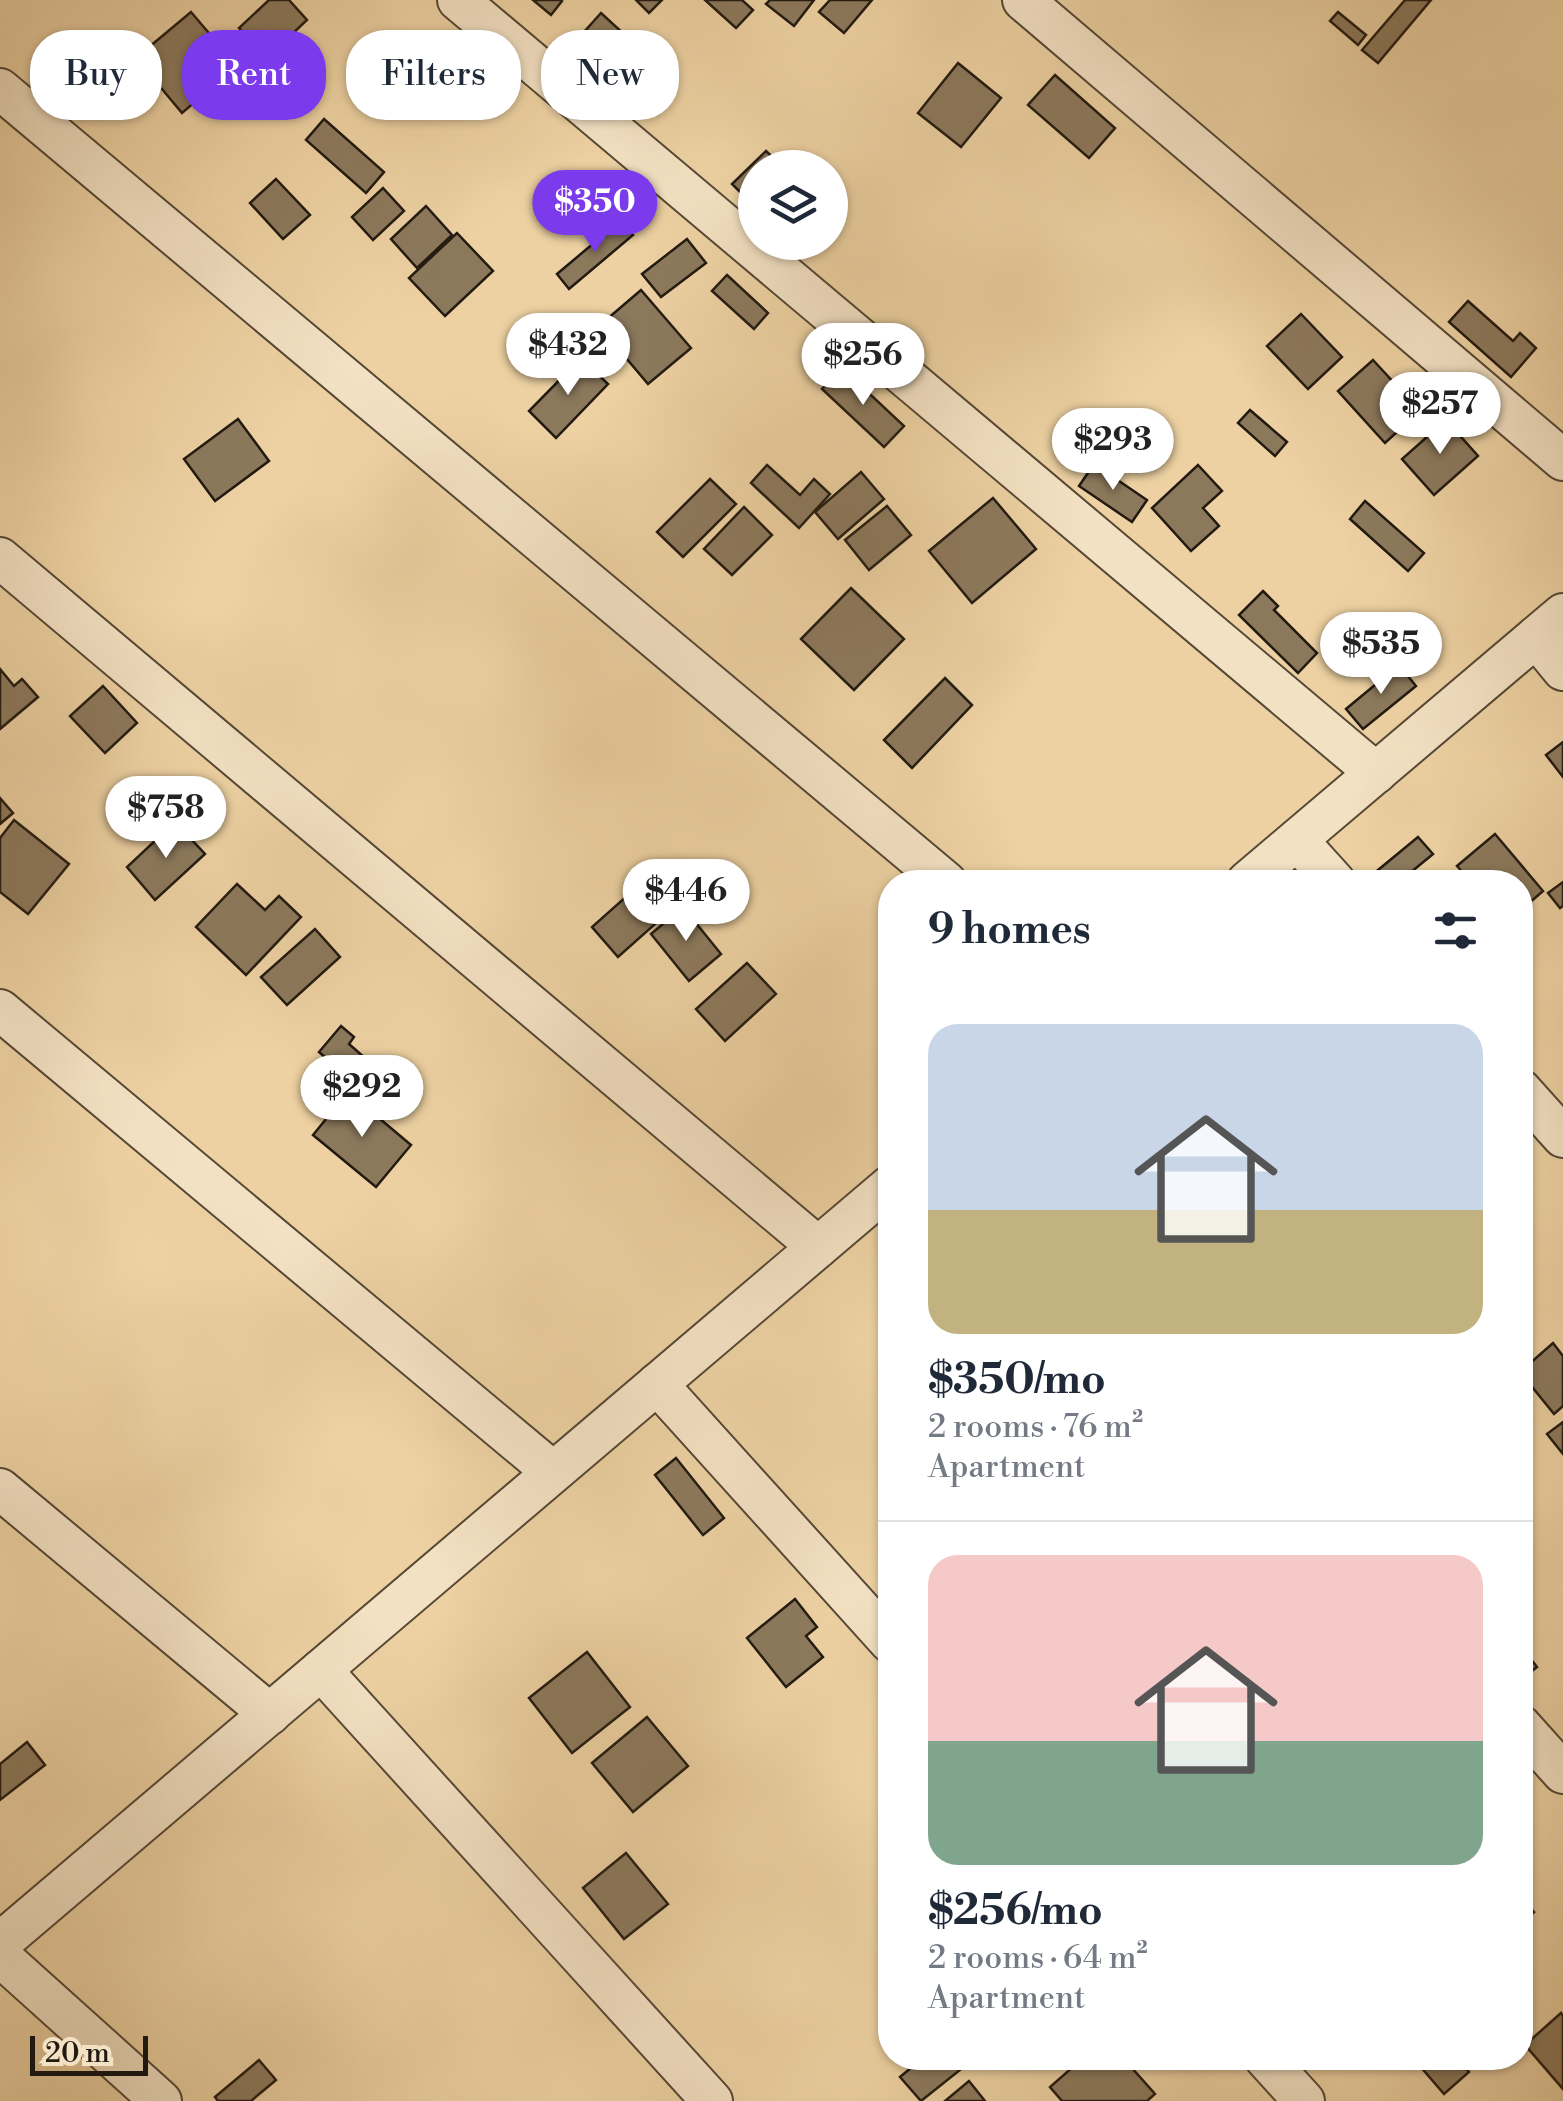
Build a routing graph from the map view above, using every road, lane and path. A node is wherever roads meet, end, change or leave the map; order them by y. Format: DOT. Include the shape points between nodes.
graph roads {
  1 [pos="458,0"];
  2 [pos="1024,0"];
  3 [pos="0,89"];
  4 [pos="1563,460"];
  5 [pos="0,558"];
  6 [pos="1549,626"];
  7 [pos="1563,670"];
  8 [pos="1376,773"];
  9 [pos="1297,840"];
  10 [pos="932,870"];
  11 [pos="1261,870"];
  12 [pos="1324,870"];
  13 [pos="0,1010"];
  14 [pos="1533,1104"];
  15 [pos="1563,1137"];
  16 [pos="878,1196"];
  17 [pos="818,1247"];
  18 [pos="657,1384"];
  19 [pos="553,1472"];
  20 [pos="0,1489"];
  21 [pos="878,1629"];
  22 [pos="321,1670"];
  23 [pos="270,1714"];
  24 [pos="1533,1740"];
  25 [pos="1563,1773"];
  26 [pos="0,1943"];
  27 [pos="0,1956"];
  28 [pos="1276,2070"];
  29 [pos="161,2101"];
  30 [pos="712,2101"];
  31 [pos="1304,2101"];
  1 -- 8 [label="street"];
  2 -- 4 [label="street"];
  3 -- 10 [label="street"];
  5 -- 17 [label="street"];
  6 -- 7 [label="street"];
  6 -- 8 [label="street"];
  8 -- 9 [label="street"];
  9 -- 11 [label="street"];
  9 -- 12 [label="street"];
  13 -- 19 [label="street"];
  14 -- 15 [label="street"];
  16 -- 17 [label="street"];
  17 -- 18 [label="street"];
  18 -- 19 [label="street"];
  18 -- 21 [label="street"];
  19 -- 22 [label="street"];
  20 -- 23 [label="street"];
  22 -- 23 [label="street"];
  22 -- 30 [label="street"];
  23 -- 26 [label="street"];
  24 -- 25 [label="street"];
  27 -- 29 [label="street"];
  28 -- 31 [label="street"];
}
